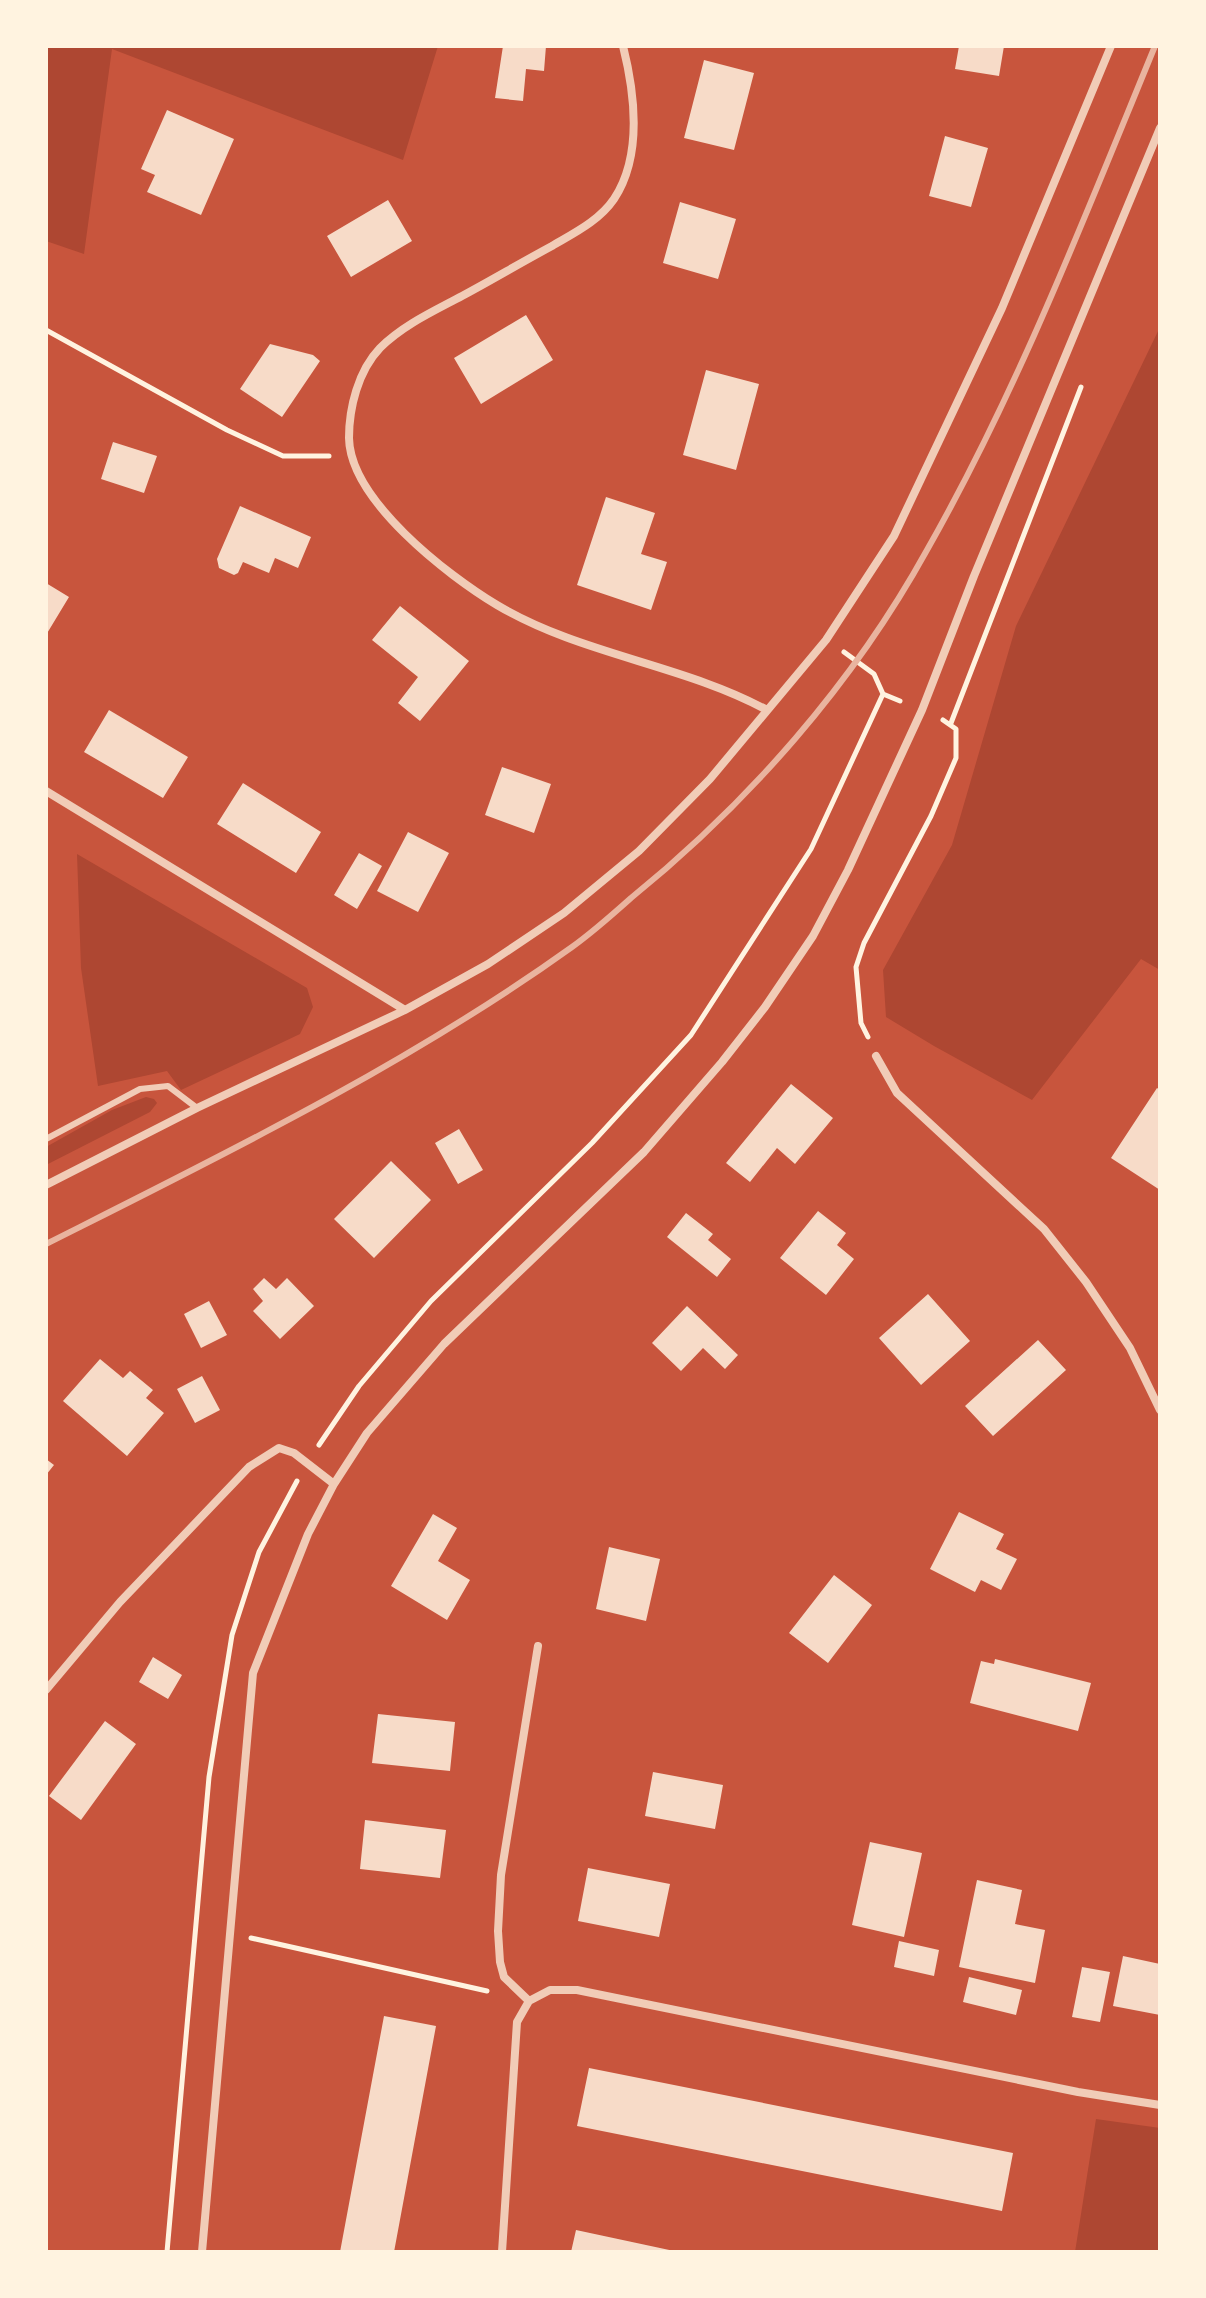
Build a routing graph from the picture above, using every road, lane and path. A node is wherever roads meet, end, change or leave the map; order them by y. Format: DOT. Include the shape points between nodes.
graph roads {
  1 [pos="623,46"];
  2 [pos="1111,46"];
  3 [pos="1160,128"];
  4 [pos="46,330"];
  5 [pos="1082,384"];
  6 [pos="350,450"];
  7 [pos="826,640"];
  8 [pos="883,694"];
  9 [pos="767,710"];
  10 [pos="922,710"];
  11 [pos="951,723"];
  12 [pos="46,791"];
  13 [pos="56,797"];
  14 [pos="46,804"];
  15 [pos="405,1010"];
  16 [pos="876,1056"];
  17 [pos="197,1108"];
  18 [pos="46,1139"];
  19 [pos="46,1185"];
  20 [pos="1160,1410"];
  21 [pos="307,1463"];
  22 [pos="334,1484"];
  23 [pos="538,1646"];
  24 [pos="46,1690"];
  25 [pos="195,1925"];
  26 [pos="229,1933"];
  27 [pos="529,2001"];
  28 [pos="1160,2105"];
  29 [pos="202,2252"];
  30 [pos="502,2252"];
  1 -- 6 [label="street" via="635,132 628,171 614,199 591,223 416,321 380,349 353,403"];
  2 -- 7 [label="street" via="952,416 894,536"];
  3 -- 10 [label="street"];
  4 -- 6 [label="path" via="283,456 325,457"];
  5 -- 11 [label="path"];
  6 -- 9 [label="street" via="359,477 380,510 477,592 548,631 731,691"];
  7 -- 8 [label="path" via="874,674"];
  7 -- 9 [label="street"];
  8 -- 10 [label="path"];
  8 -- 21 [label="path" via="811,849 691,1035 592,1143 431,1301 359,1386"];
  9 -- 15 [label="street" via="710,779 639,851 564,913"];
  10 -- 11 [label="path"];
  10 -- 22 [label="street" via="827,910 765,1007 644,1152 444,1344 367,1433"];
  11 -- 16 [label="path" via="958,741 956,758 856,967 861,1023"];
  12 -- 13 [label="street"];
  13 -- 14 [label="street"];
  13 -- 15 [label="street"];
  15 -- 17 [label="street"];
  16 -- 20 [label="street" via="897,1093 1044,1229 1130,1348"];
  17 -- 18 [label="lane" via="168,1086 140,1089"];
  17 -- 19 [label="street"];
  21 -- 22 [label="street"];
  21 -- 24 [label="street" via="279,1448 249,1467 120,1602"];
  22 -- 26 [label="street" via="308,1534 253,1673"];
  23 -- 27 [label="street" via="501,1875 498,1931 504,1977"];
  25 -- 26 [label="path"];
  26 -- 27 [label="path"];
  26 -- 29 [label="street"];
  27 -- 28 [label="street" via="550,1990 577,1990"];
  27 -- 30 [label="street" via="517,2022"];
}
